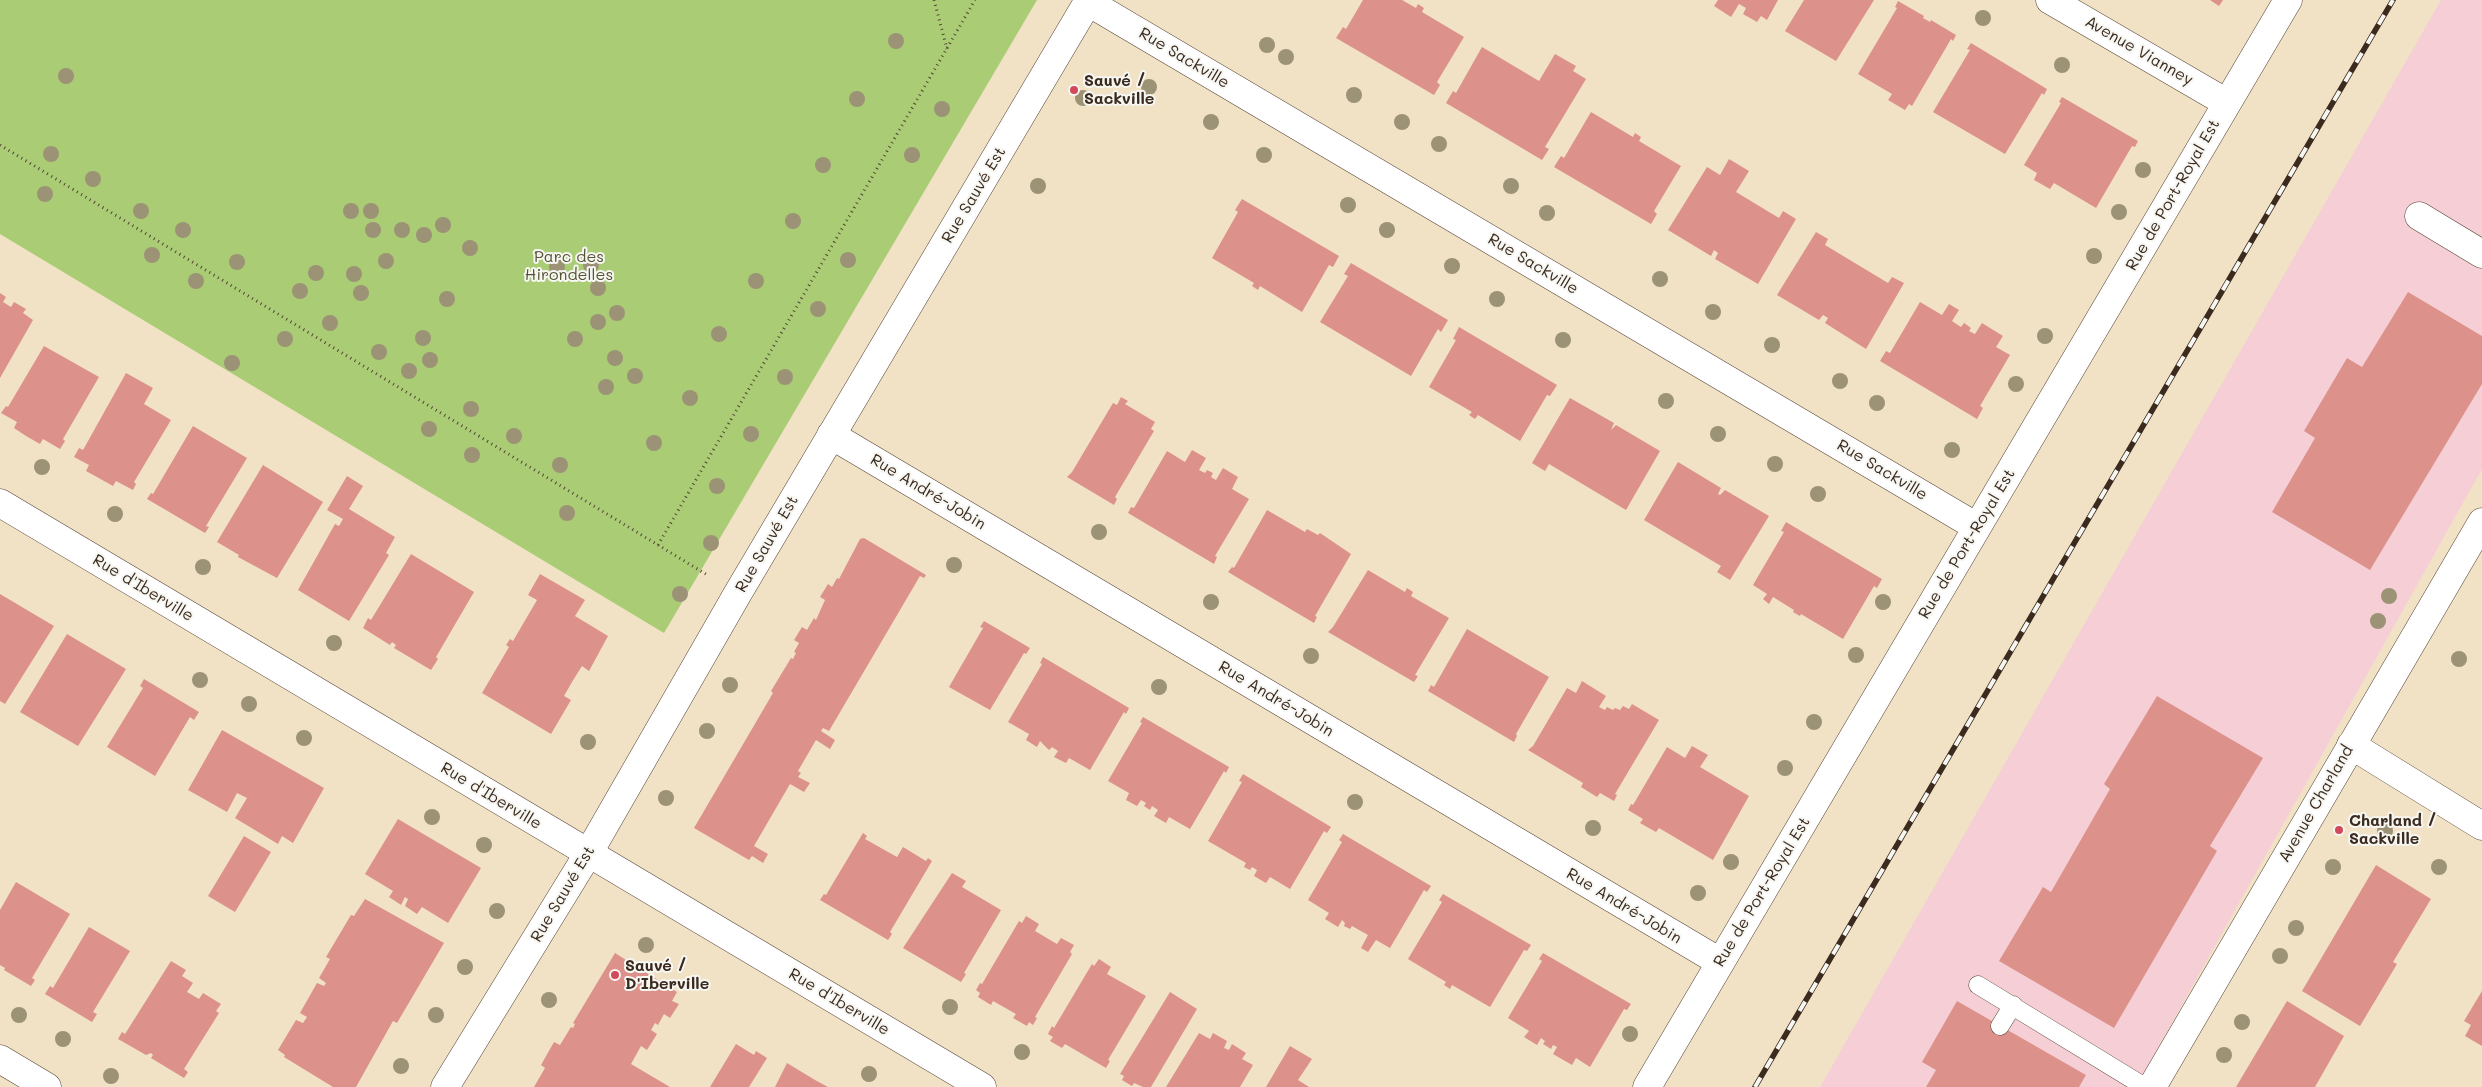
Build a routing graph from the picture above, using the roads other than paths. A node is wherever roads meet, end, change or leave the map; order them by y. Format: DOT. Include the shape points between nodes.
graph roads {
  1 [pos="2050,0"];
  2 [pos="2288,0"];
  3 [pos="1089,1"];
  4 [pos="2227,103"];
  5 [pos="2419,216"];
  6 [pos="2482,254"];
  7 [pos="831,434"];
  8 [pos="0,503"];
  9 [pos="2482,522"];
  10 [pos="1977,527"];
  11 [pos="2351,745"];
  12 [pos="2482,826"];
  13 [pos="588,854"];
  14 [pos="1720,962"];
  15 [pos="1978,985"];
  16 [pos="2013,1005"];
  17 [pos="2000,1026"];
  18 [pos="0,1059"];
  19 [pos="47,1087"];
  20 [pos="445,1087"];
  21 [pos="982,1087"];
  22 [pos="1647,1087"];
  23 [pos="2145,1087"];
  24 [pos="2152,1087"];
  1 -- 4 [label="street, Avenue Vianney"];
  2 -- 4 [label="street, Rue de Port-Royal Est"];
  3 -- 7 [label="street, Rue Sauvé Est"];
  3 -- 10 [label="street, Rue Sackville"];
  4 -- 10 [label="street, Rue de Port-Royal Est"];
  5 -- 6 [label="street"];
  7 -- 13 [label="street, Rue Sauvé Est"];
  7 -- 14 [label="street, Rue André-Jobin"];
  8 -- 13 [label="street, Rue d'Iberville"];
  9 -- 11 [label="street, Avenue Charland"];
  10 -- 14 [label="street, Rue de Port-Royal Est"];
  11 -- 12 [label="street"];
  11 -- 24 [label="street, Avenue Charland"];
  13 -- 20 [label="street, Rue Sauvé Est"];
  13 -- 21 [label="street, Rue d'Iberville"];
  14 -- 22 [label="street, Rue de Port-Royal Est"];
  15 -- 16 [label="lane"];
  16 -- 17 [label="lane"];
  16 -- 23 [label="lane"];
  18 -- 19 [label="street"];
}
